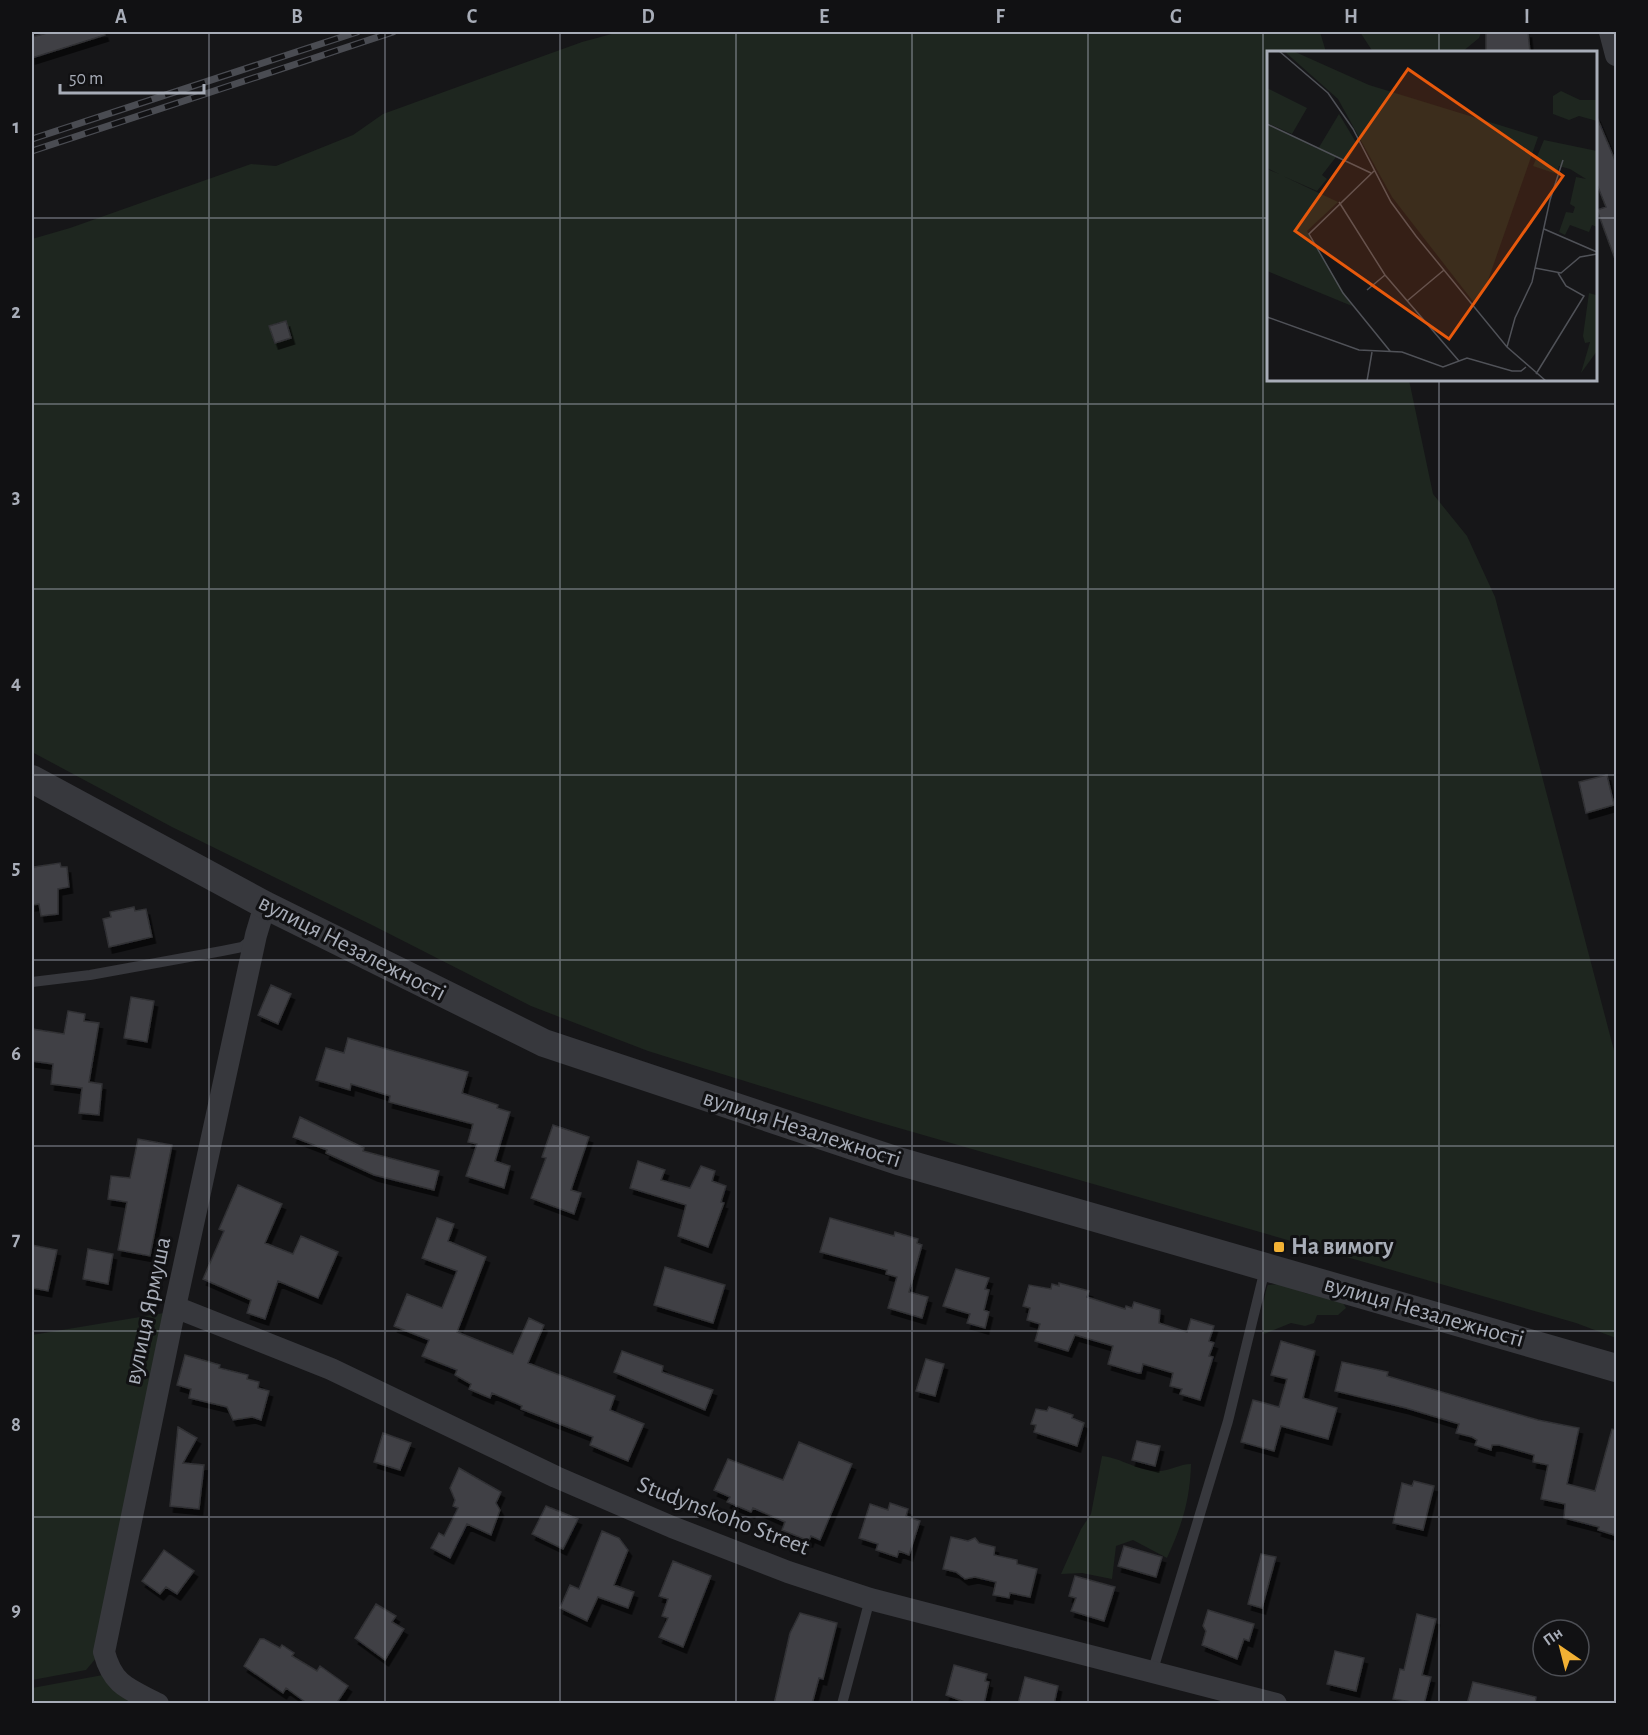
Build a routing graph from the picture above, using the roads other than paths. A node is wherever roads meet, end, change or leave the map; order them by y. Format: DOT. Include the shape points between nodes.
graph roads {
  1 [pos="1610,32"];
  2 [pos="1617,55"];
  3 [pos="32,779"];
  4 [pos="265,905"];
  5 [pos="256,935"];
  6 [pos="32,982"];
  7 [pos="1266,1266"];
  8 [pos="175,1307"];
  9 [pos="1617,1368"];
  10 [pos="870,1599"];
  11 [pos="1152,1673"];
  12 [pos="158,1704"];
  13 [pos="842,1704"];
  14 [pos="1276,1704"];
  1 -- 2 [label="street"];
  3 -- 4 [label="street, вулиця Незалежності"];
  4 -- 5 [label="street, вулиця Ярмуша"];
  4 -- 7 [label="street, вулиця Незалежності" via="544,1043 898,1161"];
  5 -- 6 [label="lane" via="242,947"];
  5 -- 8 [label="street, вулиця Ярмуша"];
  7 -- 9 [label="street, вулиця Незалежності"];
  7 -- 11 [label="lane" via="1228,1420"];
  8 -- 10 [label="street, Studynskoho Street" via="331,1369 556,1477 672,1527"];
  8 -- 12 [label="street, вулиця Ярмуша" via="104,1652 109,1670 121,1686"];
  10 -- 11 [label="street, Studynskoho Street"];
  10 -- 13 [label="lane"];
  11 -- 14 [label="street, Studynskoho Street"];
}
